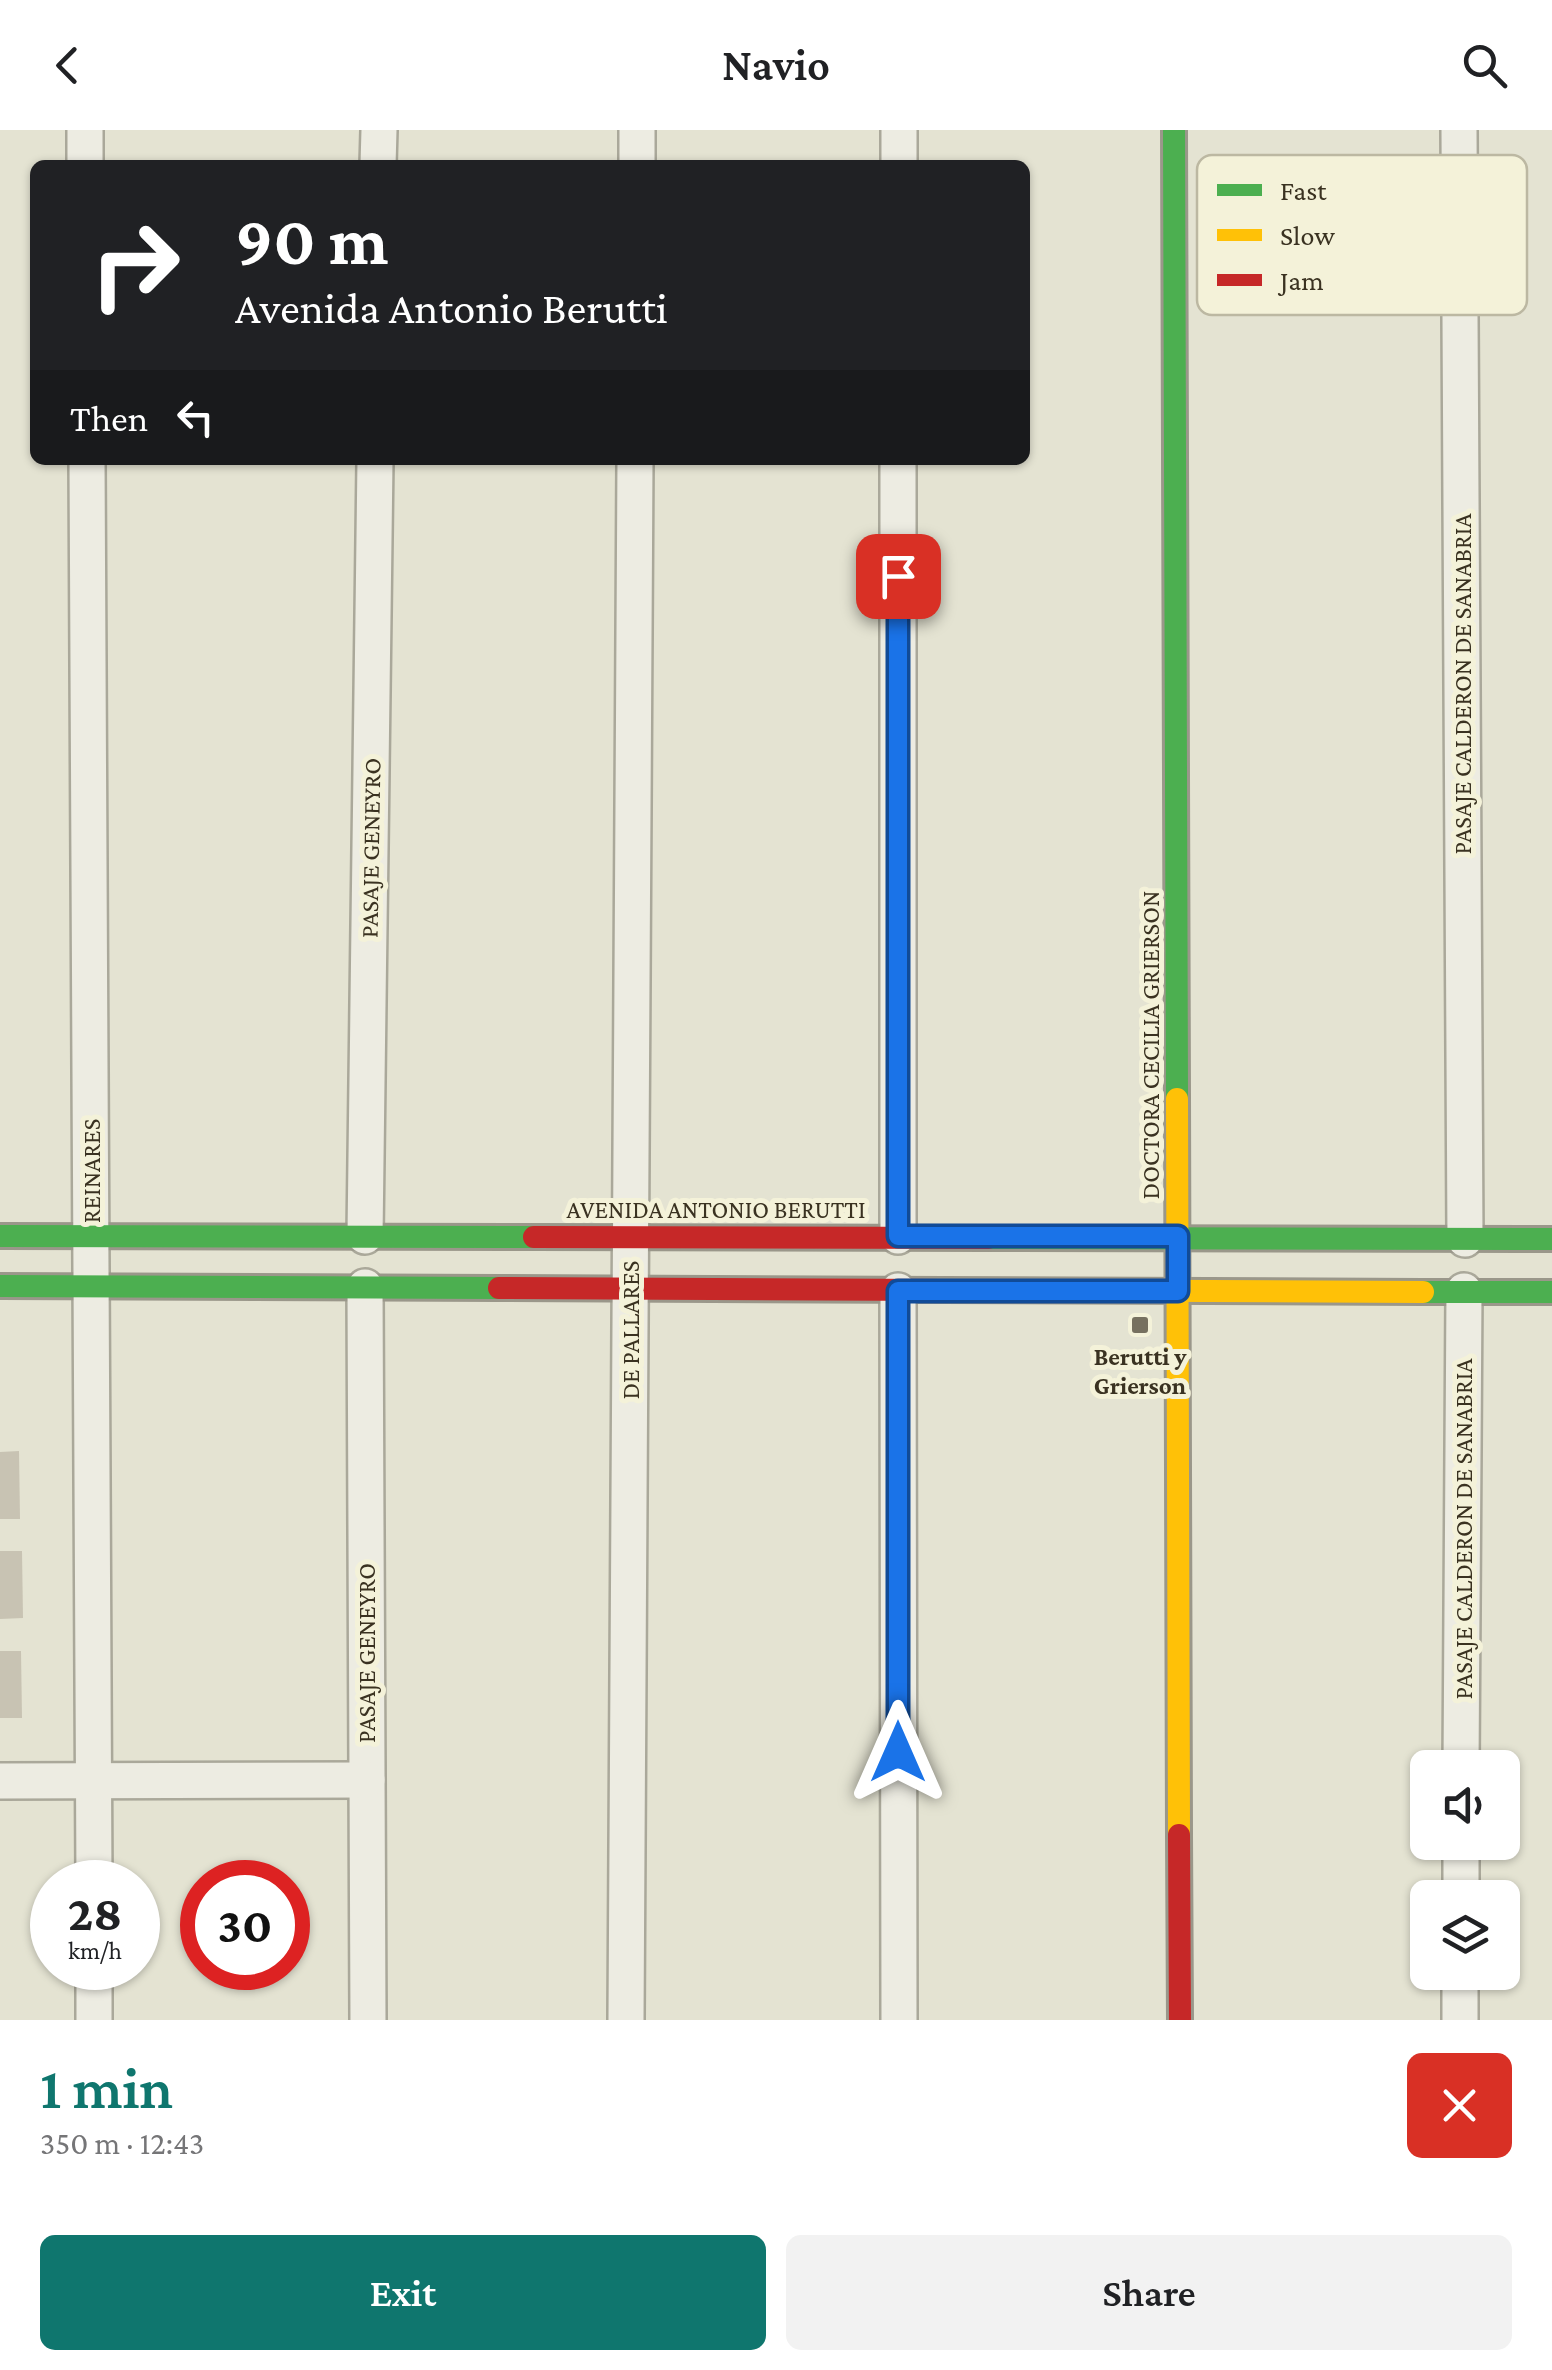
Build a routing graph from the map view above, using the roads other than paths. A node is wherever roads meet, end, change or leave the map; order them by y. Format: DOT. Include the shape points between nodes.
graph roads {
  1 [pos="85,130"];
  2 [pos="379,130"];
  3 [pos="637,130"];
  4 [pos="898,130"];
  5 [pos="1174,130"];
  6 [pos="1459,130"];
  7 [pos="1459,155"];
  8 [pos="85,160"];
  9 [pos="378,160"];
  10 [pos="637,160"];
  11 [pos="898,160"];
  12 [pos="1460,315"];
  13 [pos="87,465"];
  14 [pos="375,465"];
  15 [pos="635,465"];
  16 [pos="898,465"];
  17 [pos="0,1236"];
  18 [pos="365,1236"];
  19 [pos="898,1236"];
  20 [pos="1178,1236"];
  21 [pos="91,1237"];
  22 [pos="631,1238"];
  23 [pos="1464,1239"];
  24 [pos="1552,1239"];
  25 [pos="0,1286"];
  26 [pos="366,1287"];
  27 [pos="630,1287"];
  28 [pos="91,1288"];
  29 [pos="898,1291"];
  30 [pos="1178,1291"];
  31 [pos="1464,1291"];
  32 [pos="1552,1292"];
  33 [pos="1461,1750"];
  34 [pos="94,1780"];
  35 [pos="367,1780"];
  36 [pos="0,1781"];
  37 [pos="94,1860"];
  38 [pos="94,1990"];
  39 [pos="1460,1990"];
  40 [pos="94,2020"];
  41 [pos="368,2020"];
  42 [pos="626,2020"];
  43 [pos="898,2020"];
  44 [pos="1180,2020"];
  45 [pos="1460,2020"];
  1 -- 8 [label="street"];
  2 -- 9 [label="street"];
  3 -- 10 [label="street"];
  4 -- 11 [label="street"];
  5 -- 20 [label="street, DOCTORA CECILIA GRIERSON"];
  6 -- 7 [label="street, PASAJE CALDERON DE SANABRIA"];
  12 -- 23 [label="street, PASAJE CALDERON DE SANABRIA"];
  13 -- 21 [label="street, REINARES"];
  14 -- 18 [label="street, PASAJE GENEYRO"];
  15 -- 22 [label="street, DE PALLARES"];
  16 -- 19 [label="street"];
  17 -- 21 [label="street, AVENIDA ANTONIO BERUTTI"];
  18 -- 21 [label="street, AVENIDA ANTONIO BERUTTI"];
  18 -- 22 [label="street, AVENIDA ANTONIO BERUTTI"];
  19 -- 20 [label="street, AVENIDA ANTONIO BERUTTI"];
  19 -- 22 [label="street, AVENIDA ANTONIO BERUTTI"];
  20 -- 23 [label="street, AVENIDA ANTONIO BERUTTI"];
  20 -- 30 [label="street, DOCTORA CECILIA GRIERSON"];
  21 -- 28 [label="street, REINARES"];
  22 -- 27 [label="street, DE PALLARES"];
  23 -- 24 [label="street, AVENIDA ANTONIO BERUTTI"];
  25 -- 28 [label="street"];
  26 -- 27 [label="street"];
  26 -- 28 [label="street"];
  26 -- 35 [label="street, PASAJE GENEYRO"];
  27 -- 29 [label="street"];
  27 -- 42 [label="street, DE PALLARES"];
  28 -- 34 [label="street, REINARES"];
  29 -- 30 [label="street"];
  29 -- 43 [label="street"];
  30 -- 31 [label="street"];
  30 -- 44 [label="street, DOCTORA CECILIA GRIERSON"];
  31 -- 32 [label="street"];
  31 -- 33 [label="street, PASAJE CALDERON DE SANABRIA"];
  34 -- 35 [label="street"];
  34 -- 36 [label="street"];
  34 -- 37 [label="street, REINARES"];
  35 -- 41 [label="street, PASAJE GENEYRO"];
  38 -- 40 [label="street"];
  39 -- 45 [label="street"];
}
